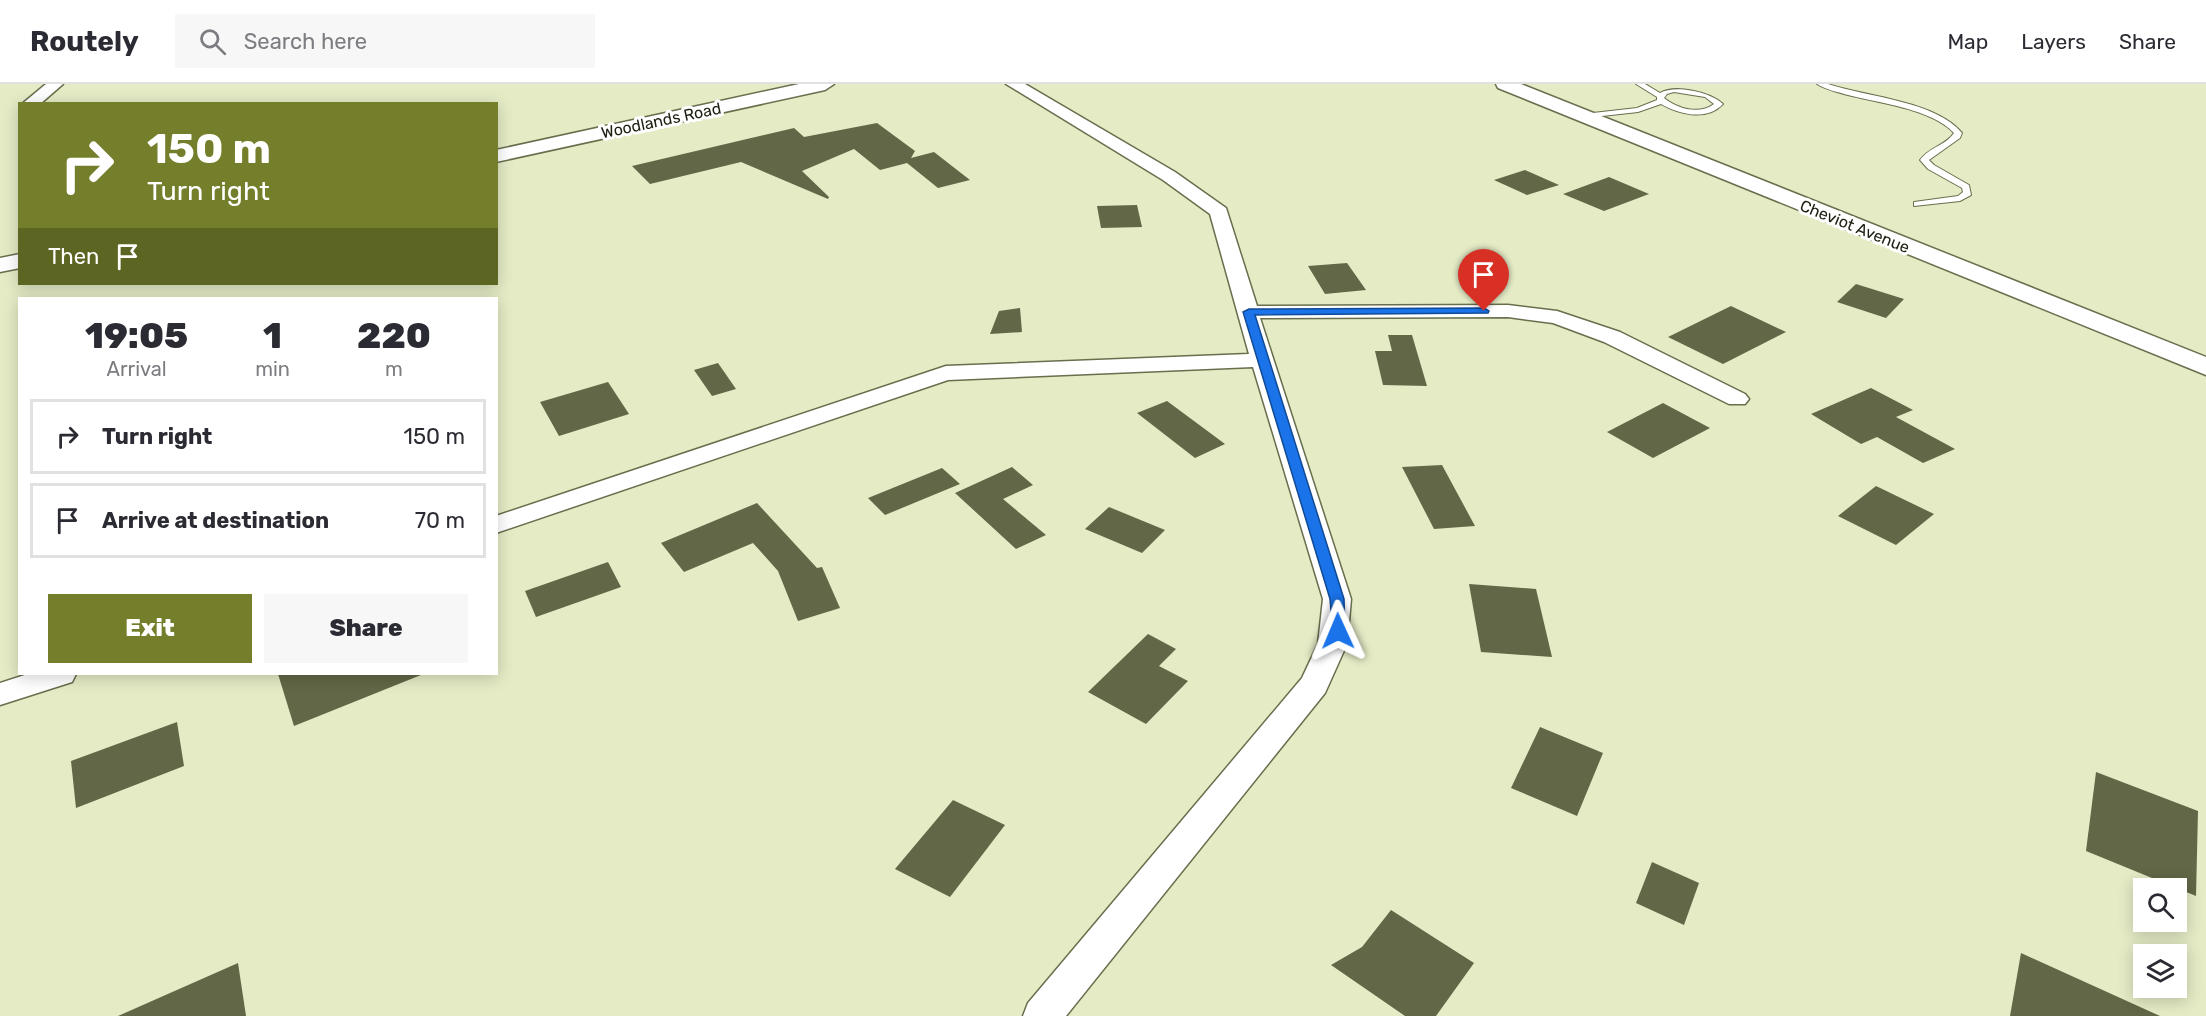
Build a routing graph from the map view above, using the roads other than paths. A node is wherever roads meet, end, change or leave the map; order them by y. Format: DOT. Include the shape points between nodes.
graph roads {
  1 [pos="55,84"];
  2 [pos="825,84"];
  3 [pos="1014,84"];
  4 [pos="1505,84"];
  5 [pos="1640,84"];
  6 [pos="1821,84"];
  7 [pos="1661,99"];
  8 [pos="32,102"];
  9 [pos="1584,116"];
  10 [pos="498,156"];
  11 [pos="1917,204"];
  12 [pos="18,261"];
  13 [pos="0,265"];
  14 [pos="1249,312"];
  15 [pos="1262,360"];
  16 [pos="2206,368"];
  17 [pos="1737,399"];
  18 [pos="498,524"];
  19 [pos="58,675"];
  20 [pos="0,694"];
  21 [pos="1042,1016"];
  1 -- 8 [label="street"];
  2 -- 10 [label="street, Woodlands Road"];
  3 -- 14 [label="street" via="1213,205 1223,220"];
  4 -- 9 [label="street, Cheviot Avenue"];
  5 -- 7 [label="lane"];
  6 -- 11 [label="lane" via="1925,113 1957,129 1955,139 1931,151 1924,160 1966,187 1968,194"];
  7 -- 7 [label="lane" via="1677,108 1699,111 1711,110 1719,104 1713,97 1694,91 1668,91"];
  7 -- 9 [label="lane" via="1638,110"];
  9 -- 16 [label="street, Cheviot Avenue"];
  12 -- 13 [label="street"];
  14 -- 15 [label="street"];
  14 -- 17 [label="street" via="1508,311 1557,316 1612,337"];
  15 -- 18 [label="street" via="946,373"];
  15 -- 21 [label="street" via="1337,599 1338,631 1330,655 1314,685"];
  19 -- 20 [label="street"];
}
